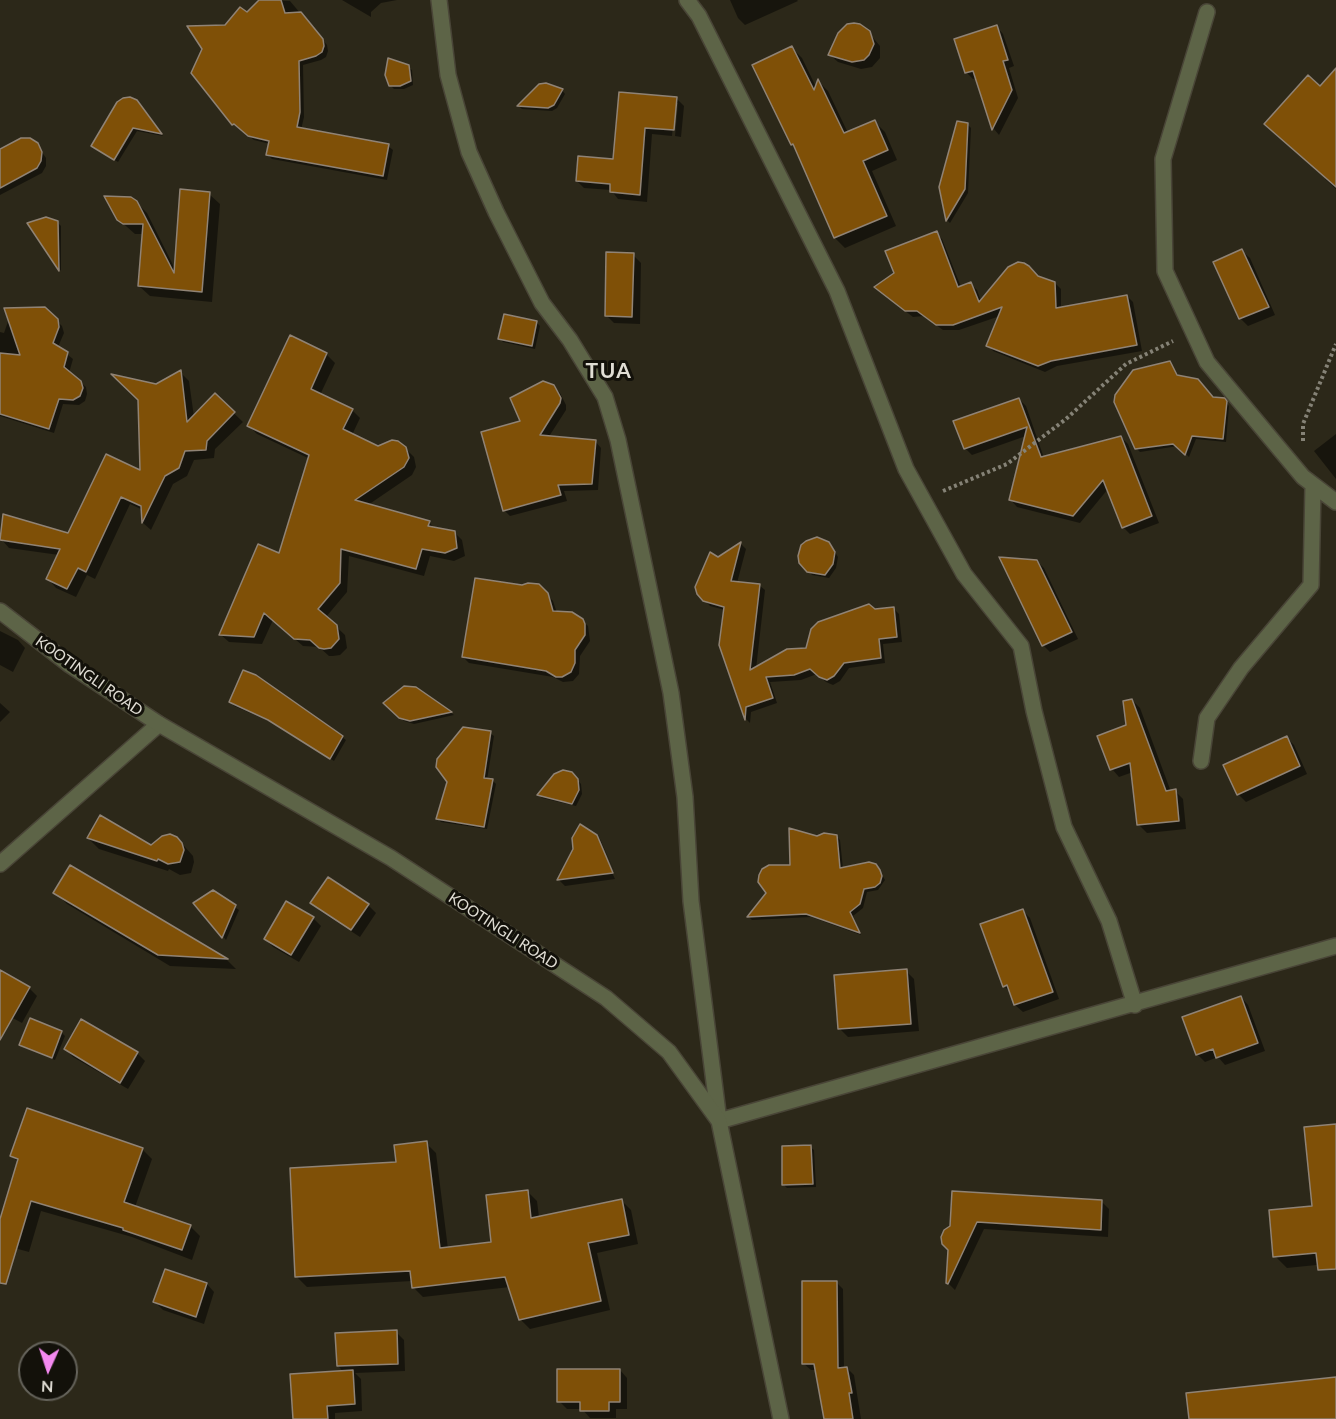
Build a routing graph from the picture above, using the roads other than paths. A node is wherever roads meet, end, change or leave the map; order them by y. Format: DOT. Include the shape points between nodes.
graph roads {
  1 [pos="439,0"];
  2 [pos="687,0"];
  3 [pos="1207,12"];
  4 [pos="1308,481"];
  5 [pos="1336,502"];
  6 [pos="0,611"];
  7 [pos="159,724"];
  8 [pos="1201,761"];
  9 [pos="0,864"];
  10 [pos="1336,946"];
  11 [pos="1135,1005"];
  12 [pos="719,1121"];
  13 [pos="781,1419"];
  1 -- 12 [label="street" via="448,75 469,152 542,303 605,397 618,440 671,693 685,797 691,901"];
  2 -- 11 [label="street" via="699,16 837,291 906,469 964,574 1021,646 1064,827 1109,921"];
  3 -- 4 [label="street" via="1163,159 1165,271 1207,362"];
  4 -- 5 [label="street"];
  4 -- 8 [label="street" via="1311,585 1241,668 1207,718"];
  6 -- 7 [label="street, KOOTINGLI ROAD"];
  7 -- 9 [label="street"];
  7 -- 12 [label="street, KOOTINGLI ROAD" via="391,858 606,998 669,1052"];
  10 -- 11 [label="street"];
  11 -- 12 [label="street"];
  12 -- 13 [label="street, KOOTINGLI ROAD"];
}
